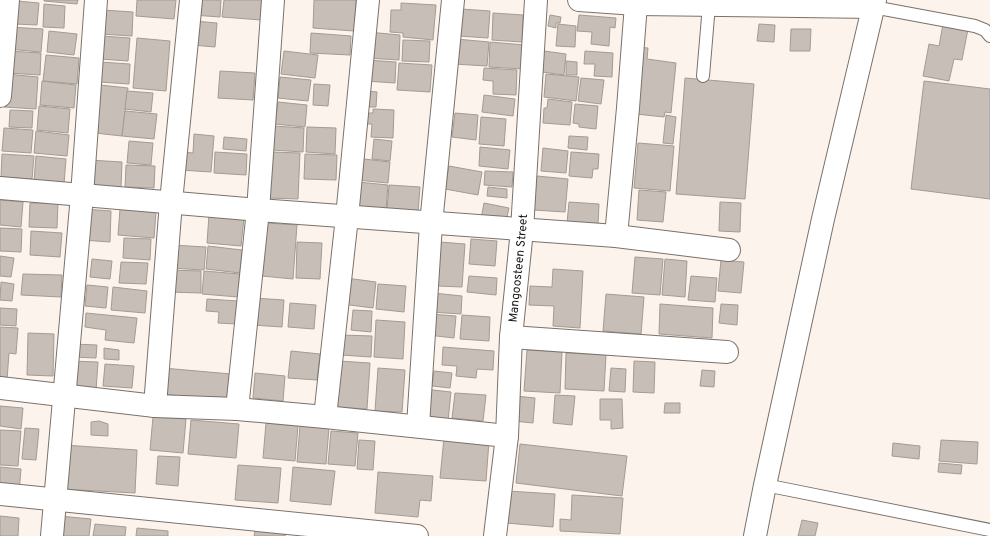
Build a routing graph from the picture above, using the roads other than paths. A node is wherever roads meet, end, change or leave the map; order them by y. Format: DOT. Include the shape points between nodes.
graph roads {
  1 [pos="8,0"];
  2 [pos="96,0"];
  3 [pos="191,0"];
  4 [pos="273,0"];
  5 [pos="368,0"];
  6 [pos="453,0"];
  7 [pos="536,0"];
  8 [pos="588,0"];
  9 [pos="636,2"];
  10 [pos="874,3"];
  11 [pos="709,5"];
  12 [pos="990,36"];
  13 [pos="704,76"];
  14 [pos="0,96"];
  15 [pos="0,188"];
  16 [pos="82,195"];
  17 [pos="171,202"];
  18 [pos="258,210"];
  19 [pos="347,217"];
  20 [pos="432,224"];
  21 [pos="522,230"];
  22 [pos="616,236"];
  23 [pos="729,250"];
  24 [pos="511,337"];
  25 [pos="727,352"];
  26 [pos="0,388"];
  27 [pos="64,396"];
  28 [pos="154,406"];
  29 [pos="237,410"];
  30 [pos="325,417"];
  31 [pos="418,426"];
  32 [pos="507,436"];
  33 [pos="765,485"];
  34 [pos="0,494"];
  35 [pos="56,499"];
  36 [pos="990,530"];
  37 [pos="52,536"];
  38 [pos="417,536"];
  39 [pos="495,536"];
  40 [pos="755,536"];
  1 -- 14 [label="street"];
  2 -- 16 [label="street"];
  3 -- 17 [label="street"];
  4 -- 18 [label="street"];
  5 -- 19 [label="street"];
  6 -- 20 [label="street"];
  7 -- 21 [label="street, Mangoosteen Street"];
  8 -- 9 [label="street"];
  9 -- 11 [label="street"];
  9 -- 22 [label="street"];
  10 -- 11 [label="street"];
  10 -- 12 [label="lane" via="975,26 985,30"];
  10 -- 33 [label="street" via="823,219"];
  11 -- 13 [label="lane"];
  15 -- 16 [label="street"];
  16 -- 17 [label="street"];
  16 -- 27 [label="street"];
  17 -- 18 [label="street"];
  17 -- 28 [label="street"];
  18 -- 19 [label="street"];
  18 -- 29 [label="street"];
  19 -- 20 [label="street"];
  19 -- 30 [label="street"];
  20 -- 21 [label="street"];
  20 -- 31 [label="street"];
  21 -- 22 [label="street"];
  21 -- 24 [label="street, Mangoosteen Street"];
  22 -- 23 [label="street"];
  24 -- 25 [label="street"];
  24 -- 32 [label="street, Mangoosteen Street"];
  26 -- 27 [label="street"];
  27 -- 28 [label="street"];
  27 -- 35 [label="street"];
  28 -- 29 [label="street"];
  29 -- 30 [label="street"];
  30 -- 31 [label="street"];
  31 -- 32 [label="street"];
  32 -- 39 [label="street, Mangoosteen Street"];
  33 -- 36 [label="lane"];
  33 -- 40 [label="street"];
  34 -- 35 [label="street"];
  35 -- 37 [label="street"];
  35 -- 38 [label="street"];
}
